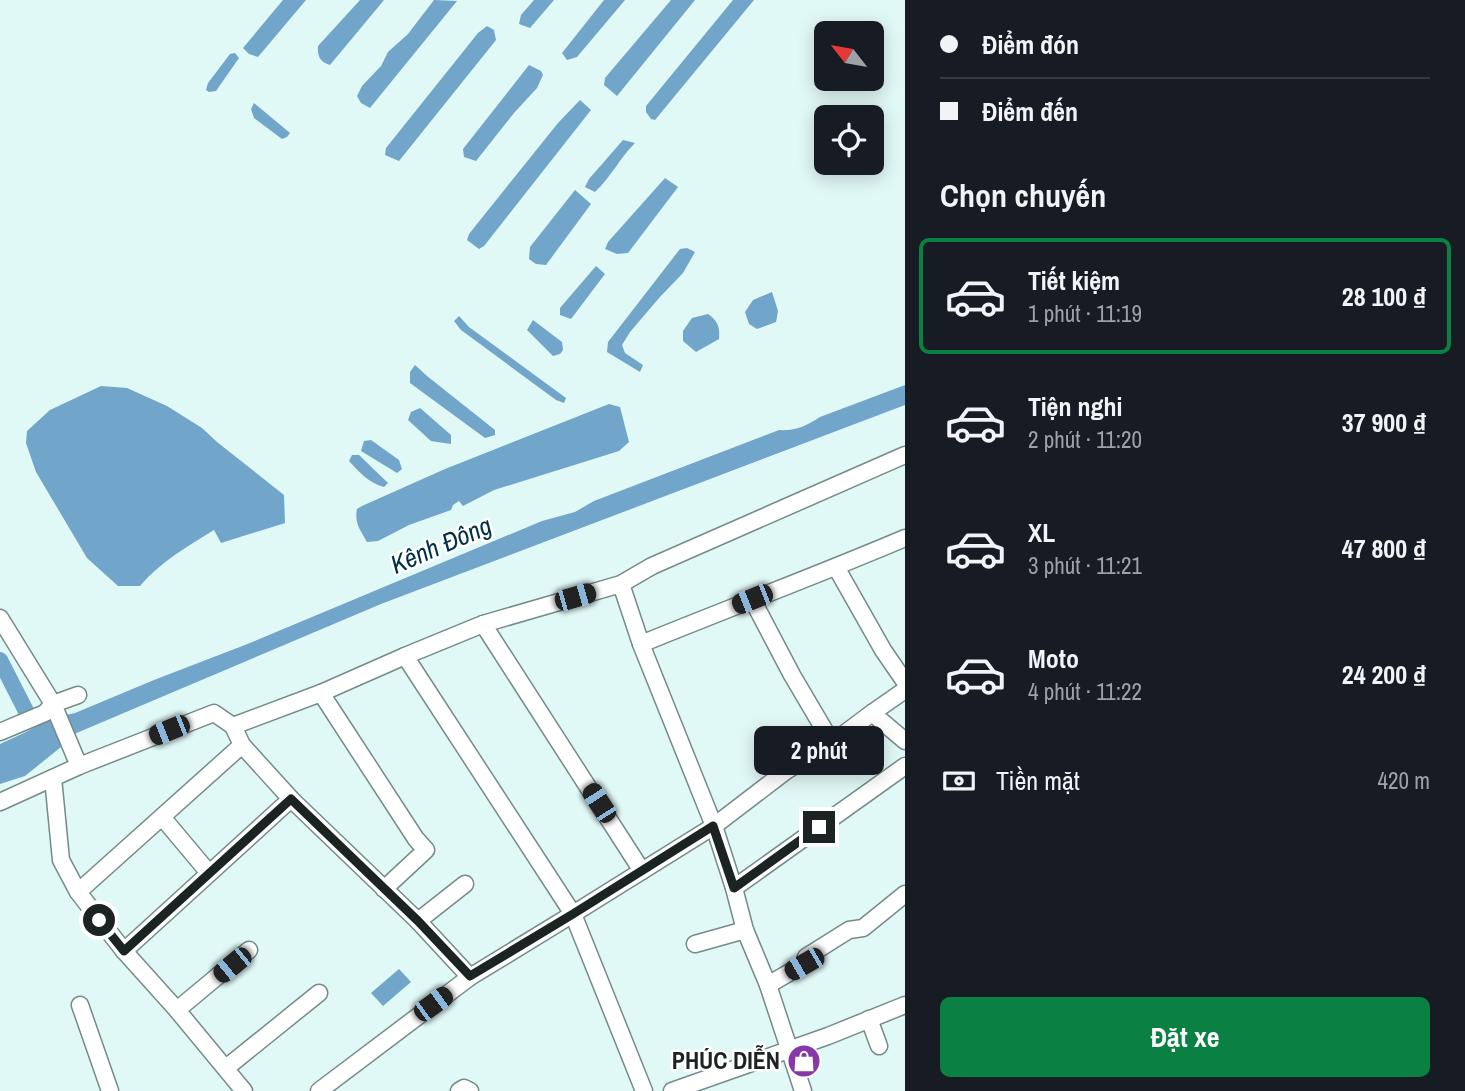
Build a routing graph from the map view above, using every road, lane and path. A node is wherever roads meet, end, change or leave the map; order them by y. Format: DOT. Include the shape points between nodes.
graph roads {
  1 [pos="905,455"];
  2 [pos="905,538"];
  3 [pos="836,568"];
  4 [pos="621,584"];
  5 [pos="752,599"];
  6 [pos="0,618"];
  7 [pos="483,624"];
  8 [pos="641,644"];
  9 [pos="405,656"];
  10 [pos="905,682"];
  11 [pos="905,690"];
  12 [pos="321,693"];
  13 [pos="78,695"];
  14 [pos="55,707"];
  15 [pos="872,712"];
  16 [pos="233,726"];
  17 [pos="0,732"];
  18 [pos="905,741"];
  19 [pos="832,743"];
  20 [pos="242,745"];
  21 [pos="79,766"];
  22 [pos="905,766"];
  23 [pos="53,778"];
  24 [pos="291,799"];
  25 [pos="0,802"];
  26 [pos="162,817"];
  27 [pos="713,826"];
  28 [pos="642,871"];
  29 [pos="209,873"];
  30 [pos="465,884"];
  31 [pos="734,888"];
  32 [pos="384,889"];
  33 [pos="78,892"];
  34 [pos="905,894"];
  35 [pos="573,914"];
  36 [pos="418,921"];
  37 [pos="745,930"];
  38 [pos="695,944"];
  39 [pos="250,950"];
  40 [pos="124,951"];
  41 [pos="470,976"];
  42 [pos="768,985"];
  43 [pos="319,993"];
  44 [pos="80,1005"];
  45 [pos="905,1005"];
  46 [pos="177,1010"];
  47 [pos="869,1019"];
  48 [pos="879,1046"];
  49 [pos="789,1049"];
  50 [pos="226,1068"];
  51 [pos="110,1091"];
  52 [pos="244,1091"];
  53 [pos="319,1091"];
  54 [pos="459,1091"];
  55 [pos="470,1091"];
  56 [pos="644,1091"];
  57 [pos="672,1091"];
  58 [pos="803,1091"];
  1 -- 4 [label="street" via="652,566"];
  2 -- 3 [label="street"];
  3 -- 5 [label="street"];
  3 -- 10 [label="street"];
  4 -- 7 [label="street"];
  4 -- 8 [label="street"];
  5 -- 8 [label="street"];
  5 -- 19 [label="street"];
  6 -- 14 [label="street"];
  7 -- 9 [label="street"];
  7 -- 28 [label="street"];
  8 -- 27 [label="street"];
  9 -- 12 [label="street"];
  9 -- 35 [label="street"];
  11 -- 15 [label="street"];
  12 -- 16 [label="street"];
  12 -- 32 [label="street" via="426,850"];
  13 -- 14 [label="street"];
  14 -- 17 [label="street"];
  14 -- 21 [label="street"];
  15 -- 18 [label="street"];
  15 -- 19 [label="street"];
  16 -- 20 [label="street"];
  16 -- 21 [label="street" via="215,713"];
  19 -- 27 [label="street"];
  20 -- 24 [label="street"];
  20 -- 26 [label="street"];
  21 -- 23 [label="street"];
  22 -- 31 [label="street"];
  23 -- 25 [label="street"];
  23 -- 33 [label="street" via="61,860"];
  24 -- 29 [label="street"];
  24 -- 32 [label="street"];
  26 -- 29 [label="street"];
  26 -- 33 [label="street"];
  27 -- 28 [label="street"];
  27 -- 31 [label="street"];
  28 -- 35 [label="street"];
  29 -- 40 [label="street"];
  30 -- 36 [label="street"];
  31 -- 37 [label="street"];
  32 -- 36 [label="street"];
  33 -- 40 [label="street"];
  34 -- 42 [label="street" via="863,928 849,930"];
  35 -- 41 [label="street"];
  35 -- 56 [label="street"];
  36 -- 41 [label="street"];
  37 -- 38 [label="street"];
  37 -- 42 [label="street"];
  39 -- 46 [label="street"];
  40 -- 46 [label="street"];
  41 -- 53 [label="street"];
  42 -- 49 [label="street"];
  43 -- 50 [label="street"];
  44 -- 51 [label="street"];
  45 -- 47 [label="street"];
  46 -- 50 [label="street"];
  47 -- 48 [label="street"];
  47 -- 49 [label="street"];
  49 -- 57 [label="street"];
  49 -- 58 [label="street"];
  50 -- 52 [label="street"];
  54 -- 55 [label="street"];
}
